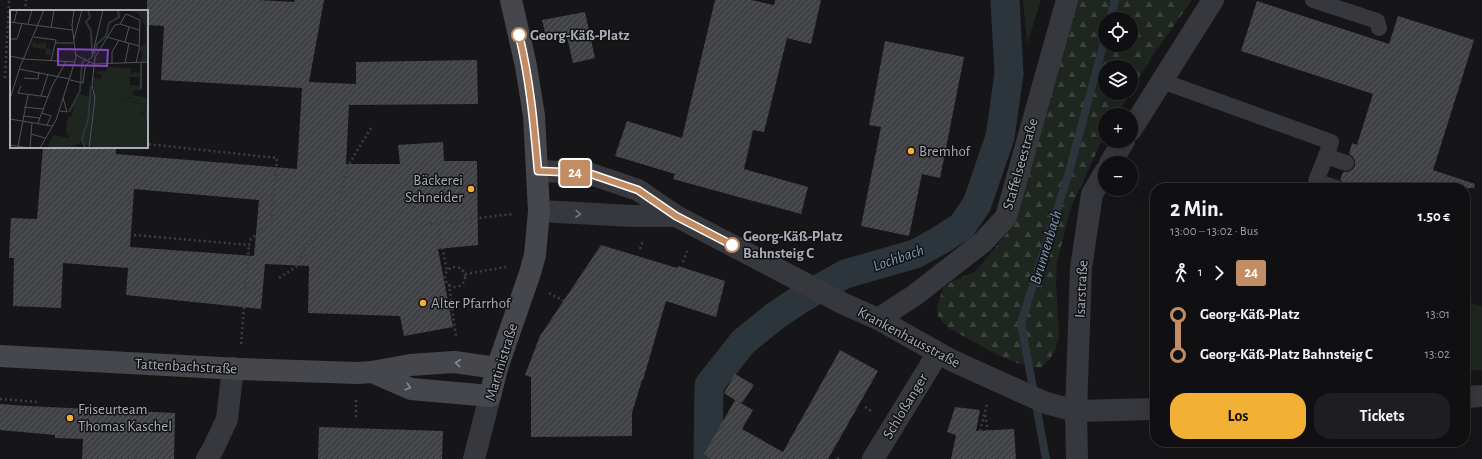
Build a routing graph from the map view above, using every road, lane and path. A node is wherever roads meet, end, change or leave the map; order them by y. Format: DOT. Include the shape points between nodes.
graph roads {
  1 [pos="9,0"];
  2 [pos="26,0"];
  3 [pos="511,0"];
  4 [pos="1067,0"];
  5 [pos="1213,0"];
  6 [pos="1314,0"];
  7 [pos="25,10"];
  8 [pos="1379,28"];
  9 [pos="5,78"];
  10 [pos="1162,81"];
  11 [pos="1138,119"];
  12 [pos="371,128"];
  13 [pos="148,144"];
  14 [pos="1326,156"];
  15 [pos="1346,163"];
  16 [pos="538,171"];
  17 [pos="1322,183"];
  18 [pos="1098,184"];
  19 [pos="539,211"];
  20 [pos="676,216"];
  21 [pos="438,223"];
  22 [pos="420,225"];
  23 [pos="134,235"];
  24 [pos="249,245"];
  25 [pos="533,262"];
  26 [pos="447,272"];
  27 [pos="465,274"];
  28 [pos="279,278"];
  29 [pos="449,284"];
  30 [pos="878,319"];
  31 [pos="0,356"];
  32 [pos="944,357"];
  33 [pos="460,363"];
  34 [pos="497,368"];
  35 [pos="236,369"];
  36 [pos="372,372"];
  37 [pos="490,396"];
  38 [pos="1482,396"];
  39 [pos="1470,397"];
  40 [pos="0,399"];
  41 [pos="38,402"];
  42 [pos="1150,408"];
  43 [pos="1076,412"];
  44 [pos="984,414"];
  45 [pos="990,442"];
  46 [pos="207,459"];
  47 [pos="474,459"];
  48 [pos="873,459"];
  49 [pos="1077,459"];
  1 -- 9 [label="path"];
  2 -- 7 [label="path"];
  3 -- 16 [label="street, Martinistraße" via="534,116"];
  4 -- 30 [label="street, Staffelseestraße" via="1006,217 983,242 915,295"];
  5 -- 10 [label="street"];
  6 -- 8 [label="lane" via="1377,21"];
  10 -- 11 [label="street"];
  10 -- 14 [label="lane" via="1331,142"];
  12 -- 28 [label="path" via="349,164 333,221 303,250 296,267"];
  13 -- 24 [label="path" via="277,158 271,224 251,239"];
  14 -- 15 [label="lane"];
  14 -- 17 [label="lane" via="1316,181"];
  16 -- 19 [label="street, Martinistraße"];
  16 -- 20 [label="street, Krankenhausstraße" via="588,173 638,190"];
  18 -- 43 [label="street, Isarstraße" via="1092,194 1081,268"];
  19 -- 20 [label="street, Krankenhausstraße, one-way"];
  19 -- 21 [label="path"];
  19 -- 25 [label="street, Martinistraße"];
  20 -- 30 [label="street, Krankenhausstraße" via="842,303"];
  21 -- 22 [label="path"];
  21 -- 26 [label="path"];
  23 -- 24 [label="path"];
  24 -- 35 [label="path"];
  25 -- 27 [label="path"];
  25 -- 34 [label="street, Martinistraße"];
  26 -- 27 [label="path" via="458,267"];
  26 -- 29 [label="path" via="444,279"];
  27 -- 29 [label="path" via="465,280 461,285 455,287"];
  29 -- 33 [label="path"];
  30 -- 32 [label="street, Krankenhausstraße"];
  31 -- 35 [label="street, Tattenbachstraße"];
  32 -- 43 [label="street, Krankenhausstraße" via="1046,403"];
  32 -- 48 [label="street, Schloßanger"];
  33 -- 34 [label="street, Tattenbachstraße"];
  33 -- 36 [label="street, Tattenbachstraße, one-way" via="410,365"];
  34 -- 37 [label="street, Martinistraße"];
  35 -- 36 [label="street, Tattenbachstraße"];
  35 -- 46 [label="street" via="226,419"];
  36 -- 37 [label="street, Tattenbachstraße, one-way" via="411,389"];
  37 -- 47 [label="street, Martinistraße"];
  38 -- 39 [label="street"];
  40 -- 41 [label="path"];
  42 -- 43 [label="street, Krankenhausstraße"];
  43 -- 49 [label="street, Isarstraße"];
  44 -- 45 [label="path"];
}
